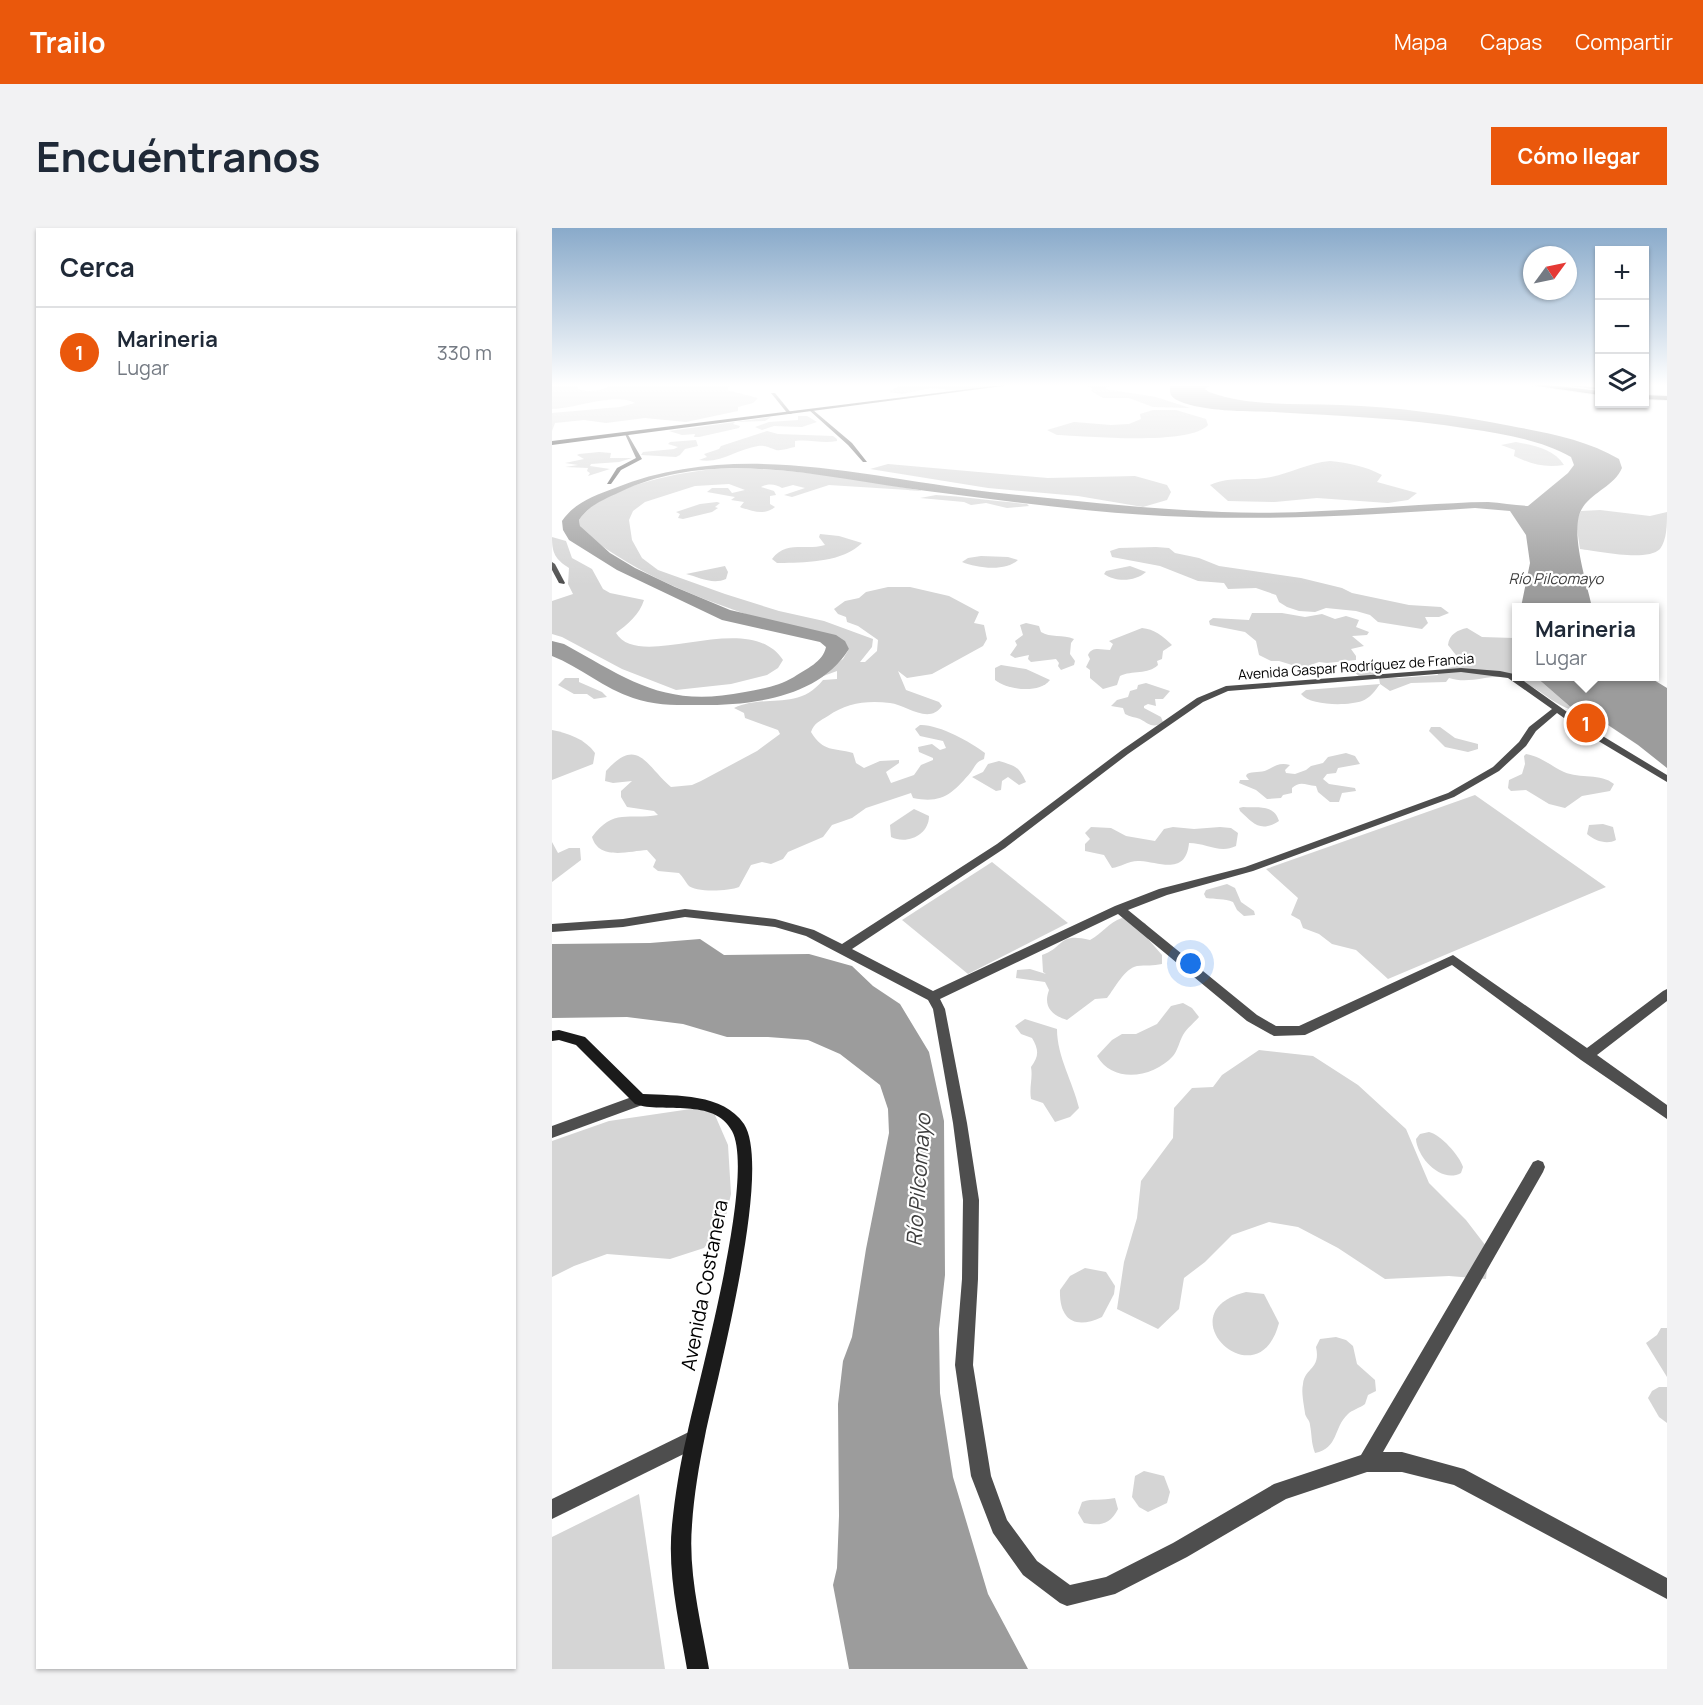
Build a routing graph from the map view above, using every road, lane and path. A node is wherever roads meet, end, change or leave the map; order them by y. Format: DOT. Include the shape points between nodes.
graph roads {
  1 [pos="635,451"];
  2 [pos="856,451"];
  3 [pos="865,461"];
  4 [pos="609,483"];
  5 [pos="552,564"];
  6 [pos="561,583"];
  7 [pos="1512,677"];
  8 [pos="1518,681"];
  9 [pos="1556,710"];
  10 [pos="1667,779"];
  11 [pos="1119,909"];
  12 [pos="552,928"];
  13 [pos="843,949"];
  14 [pos="1667,994"];
  15 [pos="933,997"];
  16 [pos="552,1036"];
  17 [pos="1586,1056"];
  18 [pos="640,1100"];
  19 [pos="1667,1113"];
  20 [pos="552,1132"];
  21 [pos="1538,1167"];
  22 [pos="695,1438"];
  23 [pos="1367,1462"];
  24 [pos="552,1509"];
  25 [pos="1667,1589"];
  26 [pos="698,1669"];
  1 -- 4 [label="street" via="639,459 619,469"];
  2 -- 3 [label="street"];
  5 -- 6 [label="street"];
  7 -- 13 [label="street, Avenida Gaspar Rodríguez de Francia" via="1461,670 1278,684 1215,693 1125,752 983,858"];
  8 -- 9 [label="street, Avenida Gaspar Rodríguez de Francia"];
  9 -- 10 [label="street, Avenida Gaspar Rodríguez de Francia"];
  9 -- 11 [label="street" via="1496,769 1451,795 1250,869 1163,892"];
  11 -- 15 [label="street"];
  11 -- 17 [label="street" via="1252,1018 1274,1031 1300,1031 1453,959"];
  12 -- 13 [label="street" via="685,913 775,923 810,933"];
  13 -- 15 [label="street"];
  14 -- 17 [label="street"];
  15 -- 23 [label="street" via="939,1009 971,1200 964,1365 971,1419 981,1476 995,1515 1029,1568 1067,1596 1108,1587 1281,1491"];
  16 -- 18 [label="street" via="580,1041"];
  17 -- 19 [label="street"];
  18 -- 20 [label="street"];
  18 -- 22 [label="street, Avenida Costanera" via="711,1106 730,1117 741,1131 746,1159 738,1244"];
  21 -- 23 [label="street"];
  22 -- 24 [label="street"];
  22 -- 26 [label="street, Avenida Costanera" via="681,1528 682,1568"];
  23 -- 25 [label="street" via="1402,1462 1457,1476"];
}
